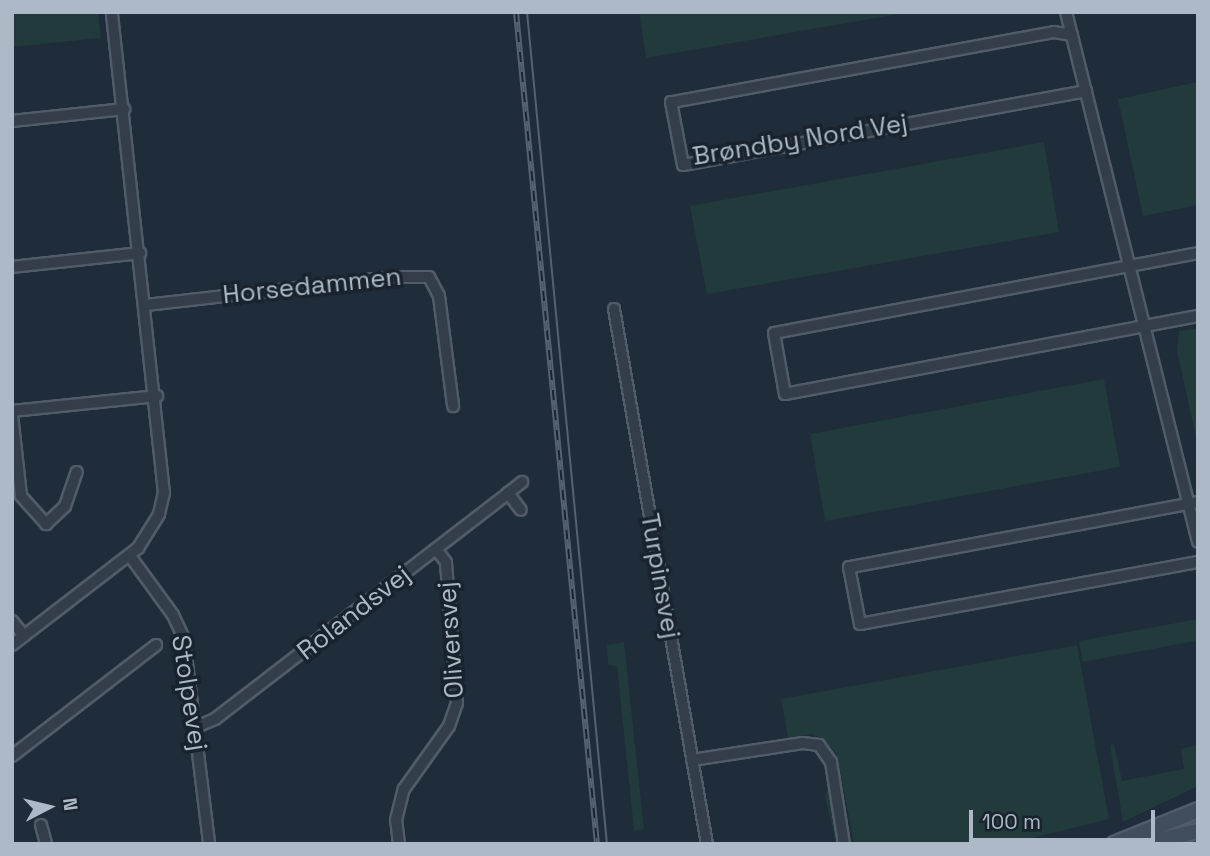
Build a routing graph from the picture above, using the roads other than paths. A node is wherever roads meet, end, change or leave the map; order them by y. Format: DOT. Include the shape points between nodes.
graph roads {
  1 [pos="112,12"];
  2 [pos="1066,12"];
  3 [pos="1072,35"];
  4 [pos="1086,91"];
  5 [pos="124,109"];
  6 [pos="12,121"];
  7 [pos="140,253"];
  8 [pos="1198,253"];
  9 [pos="1129,266"];
  10 [pos="12,267"];
  11 [pos="146,305"];
  12 [pos="614,309"];
  13 [pos="1198,316"];
  14 [pos="1144,326"];
  15 [pos="157,396"];
  16 [pos="453,405"];
  17 [pos="12,413"];
  18 [pos="76,472"];
  19 [pos="522,482"];
  20 [pos="508,493"];
  21 [pos="1193,503"];
  22 [pos="521,510"];
  23 [pos="1198,542"];
  24 [pos="436,549"];
  25 [pos="130,556"];
  26 [pos="1198,562"];
  27 [pos="12,621"];
  28 [pos="24,636"];
  29 [pos="12,645"];
  30 [pos="156,645"];
  31 [pos="196,727"];
  32 [pos="12,740"];
  33 [pos="16,753"];
  34 [pos="692,760"];
  35 [pos="1198,810"];
  36 [pos="41,825"];
  37 [pos="1198,831"];
  38 [pos="46,844"];
  39 [pos="209,844"];
  40 [pos="399,844"];
  41 [pos="707,844"];
  42 [pos="844,844"];
  43 [pos="1114,844"];
  44 [pos="1142,844"];
  1 -- 5 [label="street"];
  2 -- 3 [label="street"];
  3 -- 4 [label="street"];
  3 -- 4 [label="street, Brøndby Nord Vej" via="1054,32 671,102 683,164"];
  4 -- 9 [label="street"];
  5 -- 6 [label="street"];
  5 -- 7 [label="street"];
  7 -- 10 [label="street"];
  7 -- 11 [label="street"];
  8 -- 9 [label="street"];
  9 -- 14 [label="street"];
  9 -- 14 [label="street" via="774,333 785,394"];
  11 -- 15 [label="street"];
  11 -- 16 [label="street, Horsedammen" via="390,277 429,277 439,296"];
  12 -- 34 [label="street, Turpinsvej"];
  13 -- 14 [label="street"];
  14 -- 21 [label="street"];
  15 -- 17 [label="street"];
  15 -- 25 [label="street" via="164,493 150,533"];
  17 -- 18 [label="street" via="21,496 46,524 65,506"];
  19 -- 20 [label="street, Rolandsvej"];
  20 -- 22 [label="street"];
  20 -- 24 [label="street, Rolandsvej"];
  21 -- 23 [label="street"];
  21 -- 26 [label="street" via="849,567 860,624"];
  24 -- 31 [label="street, Rolandsvej" via="215,719"];
  24 -- 40 [label="street, Oliversvej" via="446,562 457,702 449,726 404,789 396,820"];
  25 -- 28 [label="street"];
  25 -- 31 [label="street, Stolpevej" via="182,630"];
  27 -- 28 [label="street"];
  28 -- 29 [label="street"];
  30 -- 33 [label="street"];
  31 -- 39 [label="street, Stolpevej"];
  32 -- 33 [label="street"];
  34 -- 41 [label="street, Turpinsvej"];
  34 -- 42 [label="street" via="803,743 819,745 831,762"];
  35 -- 43 [label="street"];
  36 -- 38 [label="street"];
  37 -- 44 [label="street"];
}
